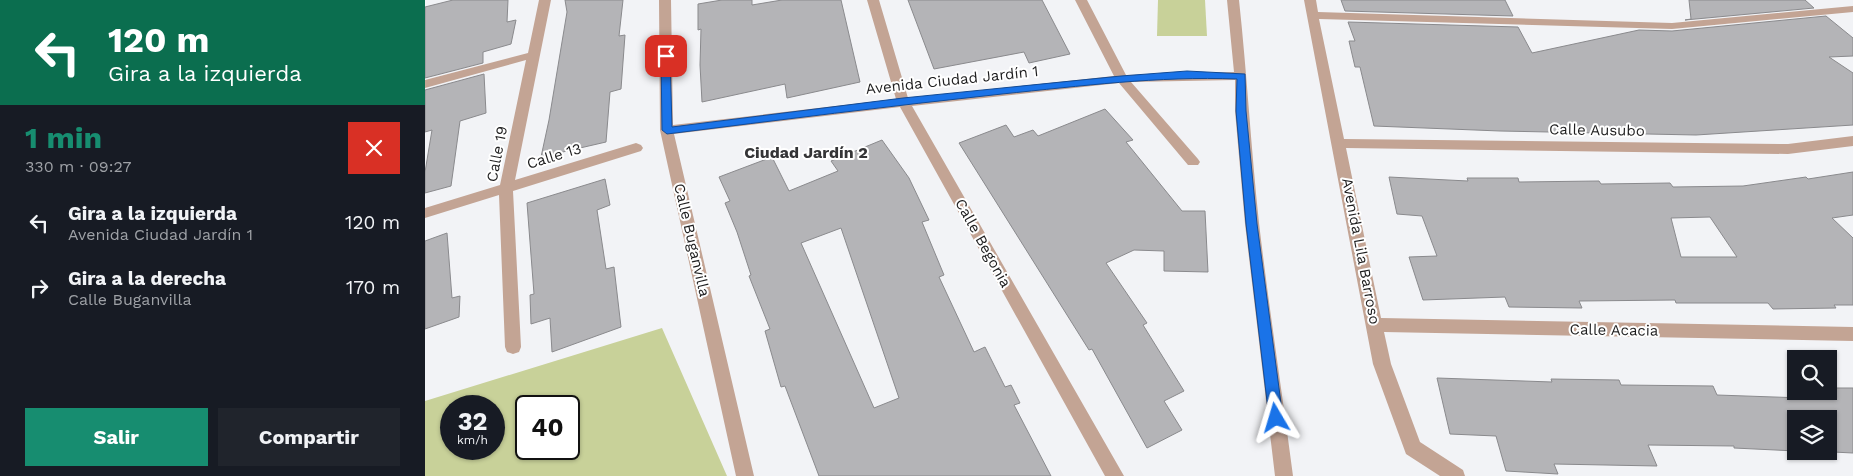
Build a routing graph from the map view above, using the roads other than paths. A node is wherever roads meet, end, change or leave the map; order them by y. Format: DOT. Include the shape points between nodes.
graph roads {
  1 [pos="545,0"];
  2 [pos="665,0"];
  3 [pos="873,0"];
  4 [pos="1081,0"];
  5 [pos="1233,0"];
  6 [pos="1310,0"];
  7 [pos="1853,9"];
  8 [pos="1314,15"];
  9 [pos="533,55"];
  10 [pos="1241,76"];
  11 [pos="1121,78"];
  12 [pos="425,84"];
  13 [pos="903,102"];
  14 [pos="667,130"];
  15 [pos="1853,141"];
  16 [pos="1340,143"];
  17 [pos="636,148"];
  18 [pos="1193,162"];
  19 [pos="506,188"];
  20 [pos="425,213"];
  21 [pos="1375,325"];
  22 [pos="1853,334"];
  23 [pos="513,346"];
  24 [pos="745,476"];
  25 [pos="1115,476"];
  26 [pos="1284,476"];
  27 [pos="1456,476"];
  1 -- 9 [label="street, Calle 19"];
  2 -- 14 [label="street, Calle Buganvilla"];
  3 -- 13 [label="street, Calle Begonia"];
  4 -- 11 [label="street"];
  5 -- 10 [label="street"];
  6 -- 8 [label="street, Avenida Lila Barroso"];
  7 -- 8 [label="street" via="1672,26"];
  8 -- 16 [label="street, Avenida Lila Barroso"];
  9 -- 12 [label="street"];
  9 -- 19 [label="street, Calle 19"];
  10 -- 11 [label="street, Avenida Ciudad Jardín 1" via="1187,74"];
  10 -- 26 [label="street" via="1241,111 1252,224"];
  11 -- 13 [label="street, Avenida Ciudad Jardín 1"];
  11 -- 18 [label="street"];
  13 -- 14 [label="street, Avenida Ciudad Jardín 1"];
  13 -- 25 [label="street, Calle Begonia"];
  14 -- 24 [label="street, Calle Buganvilla"];
  15 -- 16 [label="street, Calle Ausubo" via="1787,149"];
  16 -- 21 [label="street, Avenida Lila Barroso"];
  17 -- 19 [label="street, Calle 13"];
  19 -- 20 [label="street, Calle 13"];
  19 -- 23 [label="street, Calle 19"];
  21 -- 22 [label="street, Calle Acacia"];
  21 -- 27 [label="street, Avenida Lila Barroso" via="1382,364 1413,448"];
}
